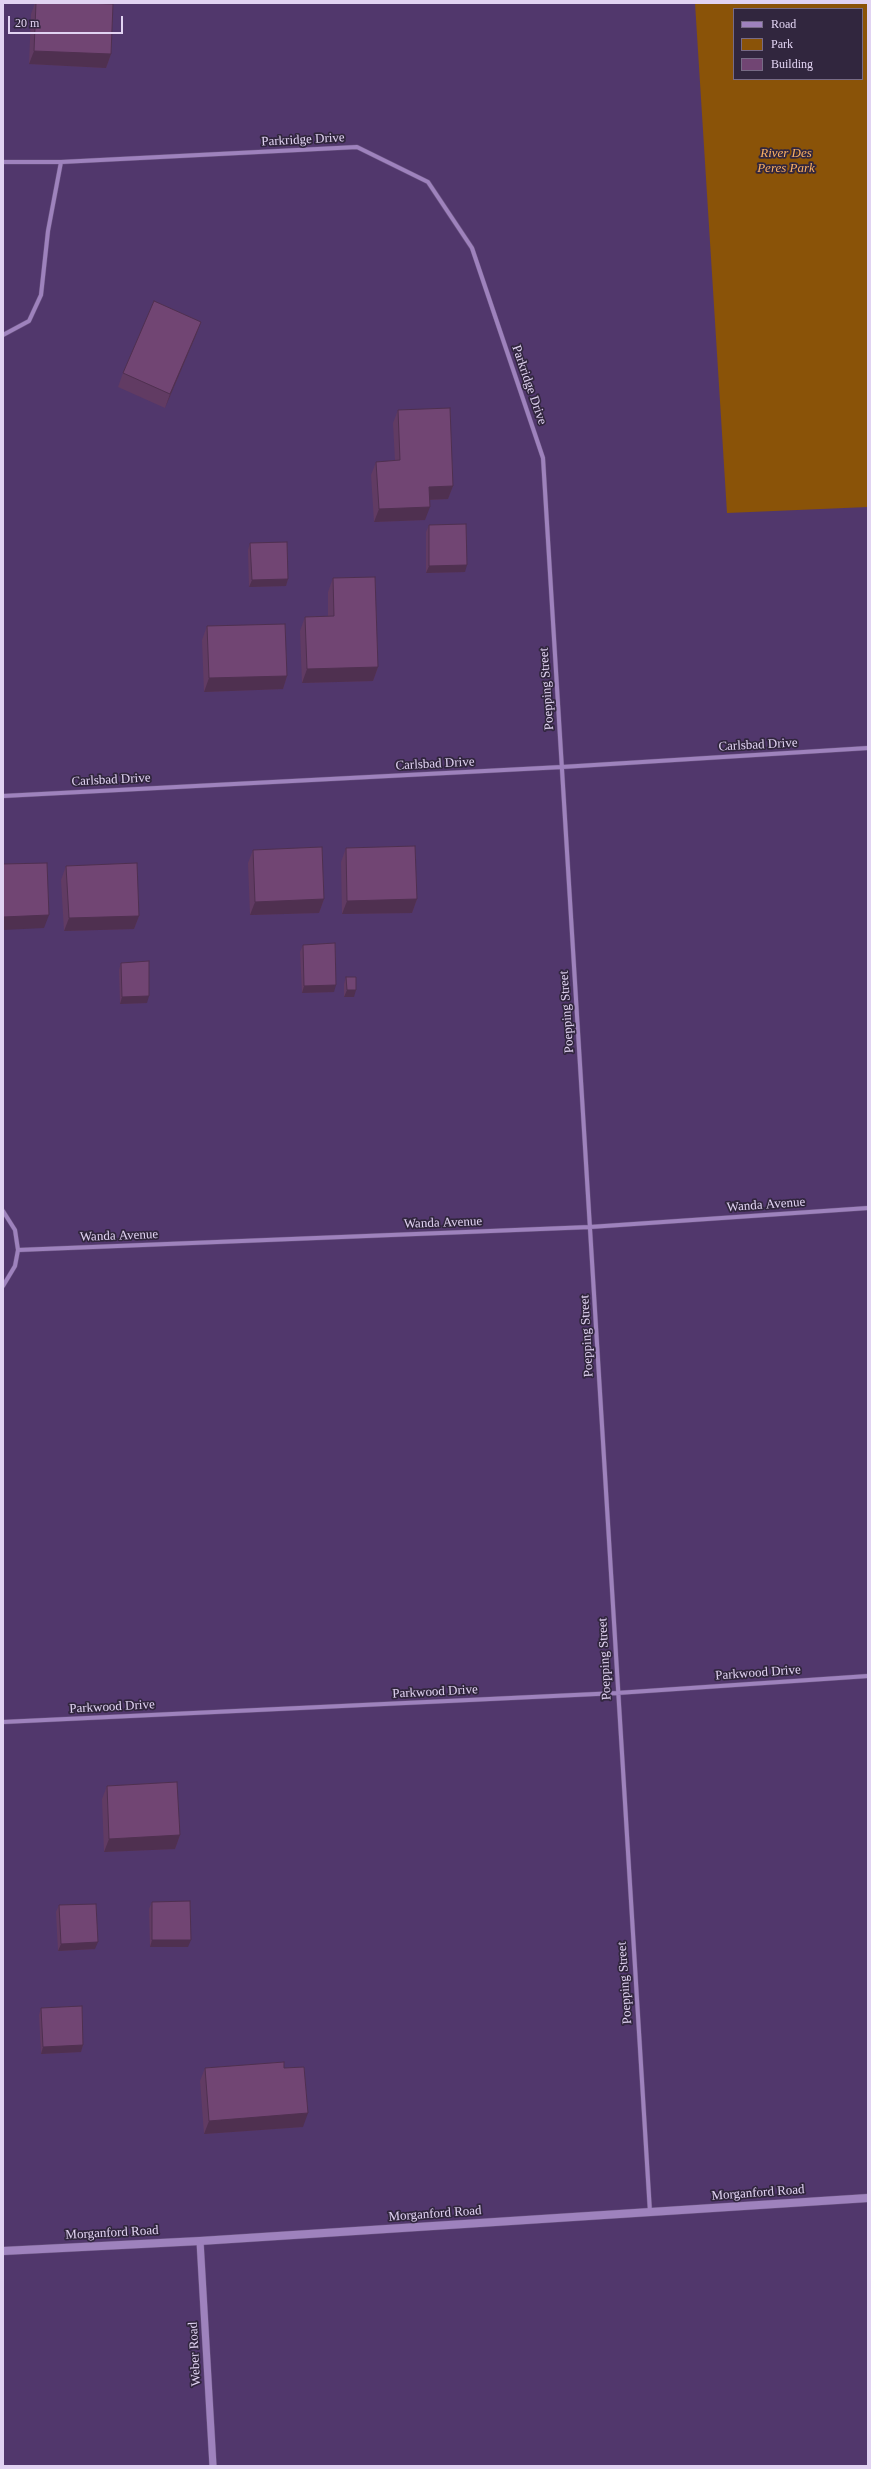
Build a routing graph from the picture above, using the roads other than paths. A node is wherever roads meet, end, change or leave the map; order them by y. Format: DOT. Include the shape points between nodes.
graph roads {
  1 [pos="3,162"];
  2 [pos="61,162"];
  3 [pos="3,335"];
  4 [pos="543,458"];
  5 [pos="868,748"];
  6 [pos="562,767"];
  7 [pos="3,796"];
  8 [pos="868,1208"];
  9 [pos="3,1211"];
  10 [pos="590,1227"];
  11 [pos="18,1250"];
  12 [pos="3,1286"];
  13 [pos="868,1676"];
  14 [pos="617,1693"];
  15 [pos="3,1722"];
  16 [pos="868,2198"];
  17 [pos="650,2212"];
  18 [pos="200,2241"];
  19 [pos="3,2251"];
  20 [pos="213,2466"];
  1 -- 2 [label="street, Parkridge Drive"];
  2 -- 3 [label="street" via="48,231 41,295 29,321"];
  2 -- 4 [label="street, Parkridge Drive" via="357,147 428,182 472,248"];
  4 -- 6 [label="street, Poepping Street"];
  5 -- 6 [label="street, Carlsbad Drive"];
  6 -- 7 [label="street, Carlsbad Drive"];
  6 -- 10 [label="street, Poepping Street"];
  8 -- 10 [label="street, Wanda Avenue"];
  9 -- 11 [label="street" via="15,1230"];
  10 -- 11 [label="street, Wanda Avenue"];
  10 -- 14 [label="street, Poepping Street"];
  11 -- 12 [label="street" via="15,1266"];
  13 -- 14 [label="street, Parkwood Drive"];
  14 -- 15 [label="street, Parkwood Drive"];
  14 -- 17 [label="street, Poepping Street"];
  16 -- 17 [label="main road, Morganford Road"];
  17 -- 18 [label="main road, Morganford Road"];
  18 -- 19 [label="main road, Morganford Road"];
  18 -- 20 [label="street, Weber Road"];
}
